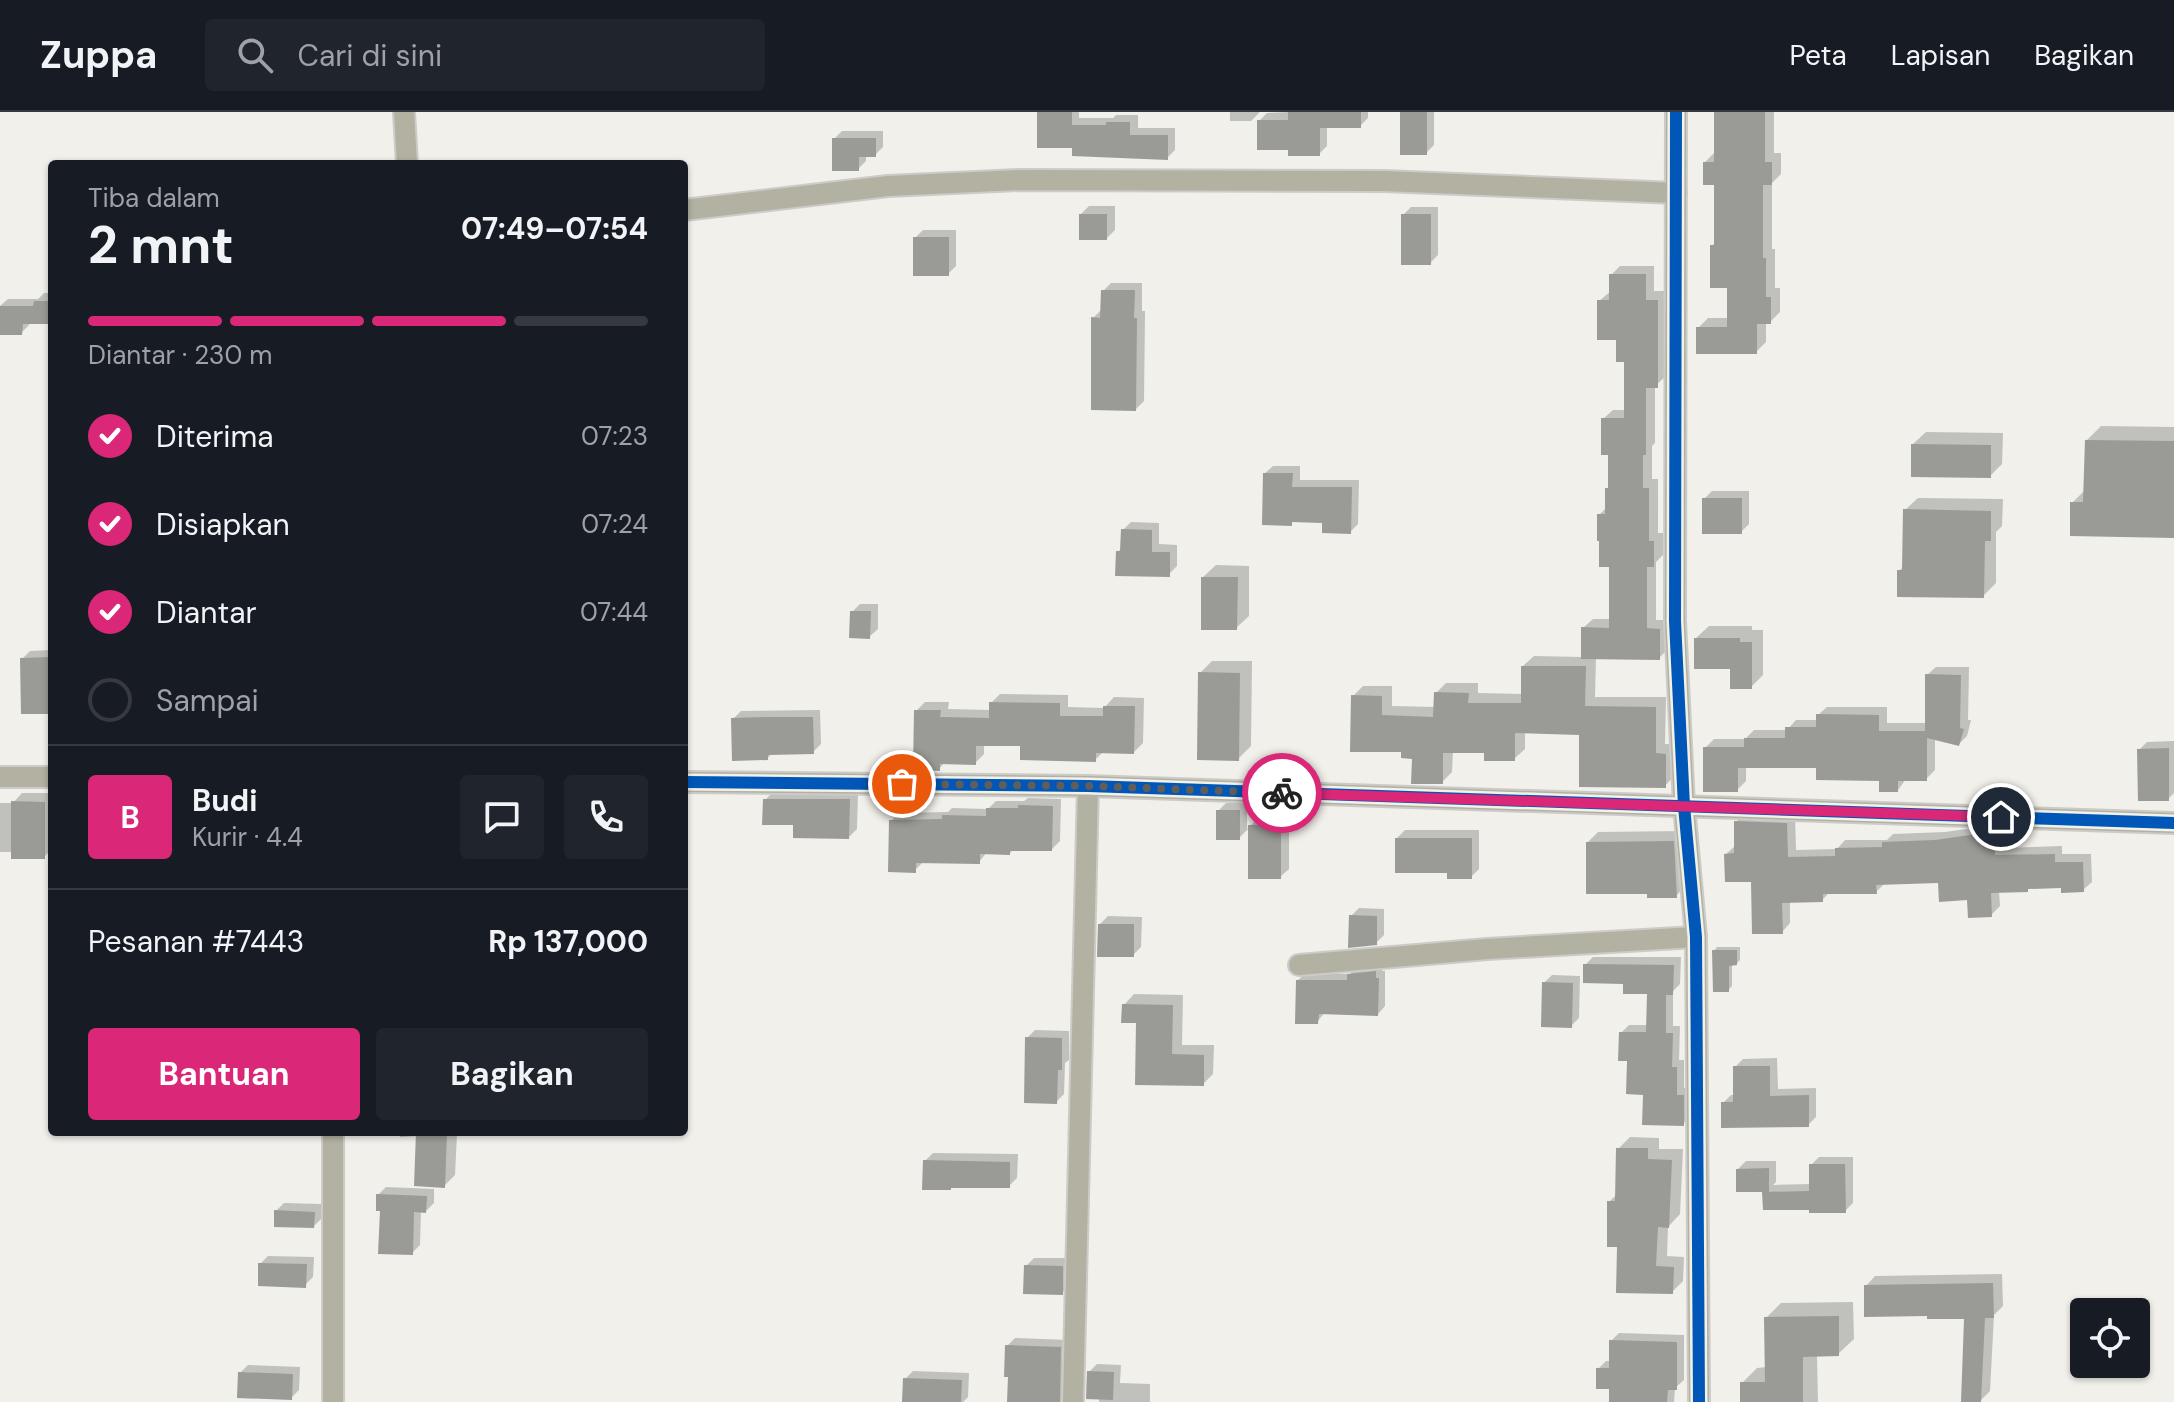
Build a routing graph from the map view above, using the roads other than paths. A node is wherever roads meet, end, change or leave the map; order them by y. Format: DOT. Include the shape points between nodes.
graph roads {
  1 [pos="404,112"];
  2 [pos="1676,112"];
  3 [pos="407,160"];
  4 [pos="1676,193"];
  5 [pos="688,210"];
  6 [pos="0,777"];
  7 [pos="48,777"];
  8 [pos="688,782"];
  9 [pos="1088,786"];
  10 [pos="1684,806"];
  11 [pos="2174,823"];
  12 [pos="1696,937"];
  13 [pos="1299,965"];
  14 [pos="333,1136"];
  15 [pos="333,1402"];
  16 [pos="1073,1402"];
  17 [pos="1699,1402"];
  1 -- 3 [label="street"];
  2 -- 4 [label="street"];
  4 -- 5 [label="street" via="1384,181 1019,180 888,186"];
  4 -- 10 [label="street" via="1675,621"];
  6 -- 7 [label="street"];
  8 -- 9 [label="street"];
  9 -- 10 [label="street"];
  9 -- 16 [label="street"];
  10 -- 11 [label="street"];
  10 -- 12 [label="street"];
  12 -- 13 [label="street"];
  12 -- 17 [label="street"];
  14 -- 15 [label="street"];
}
